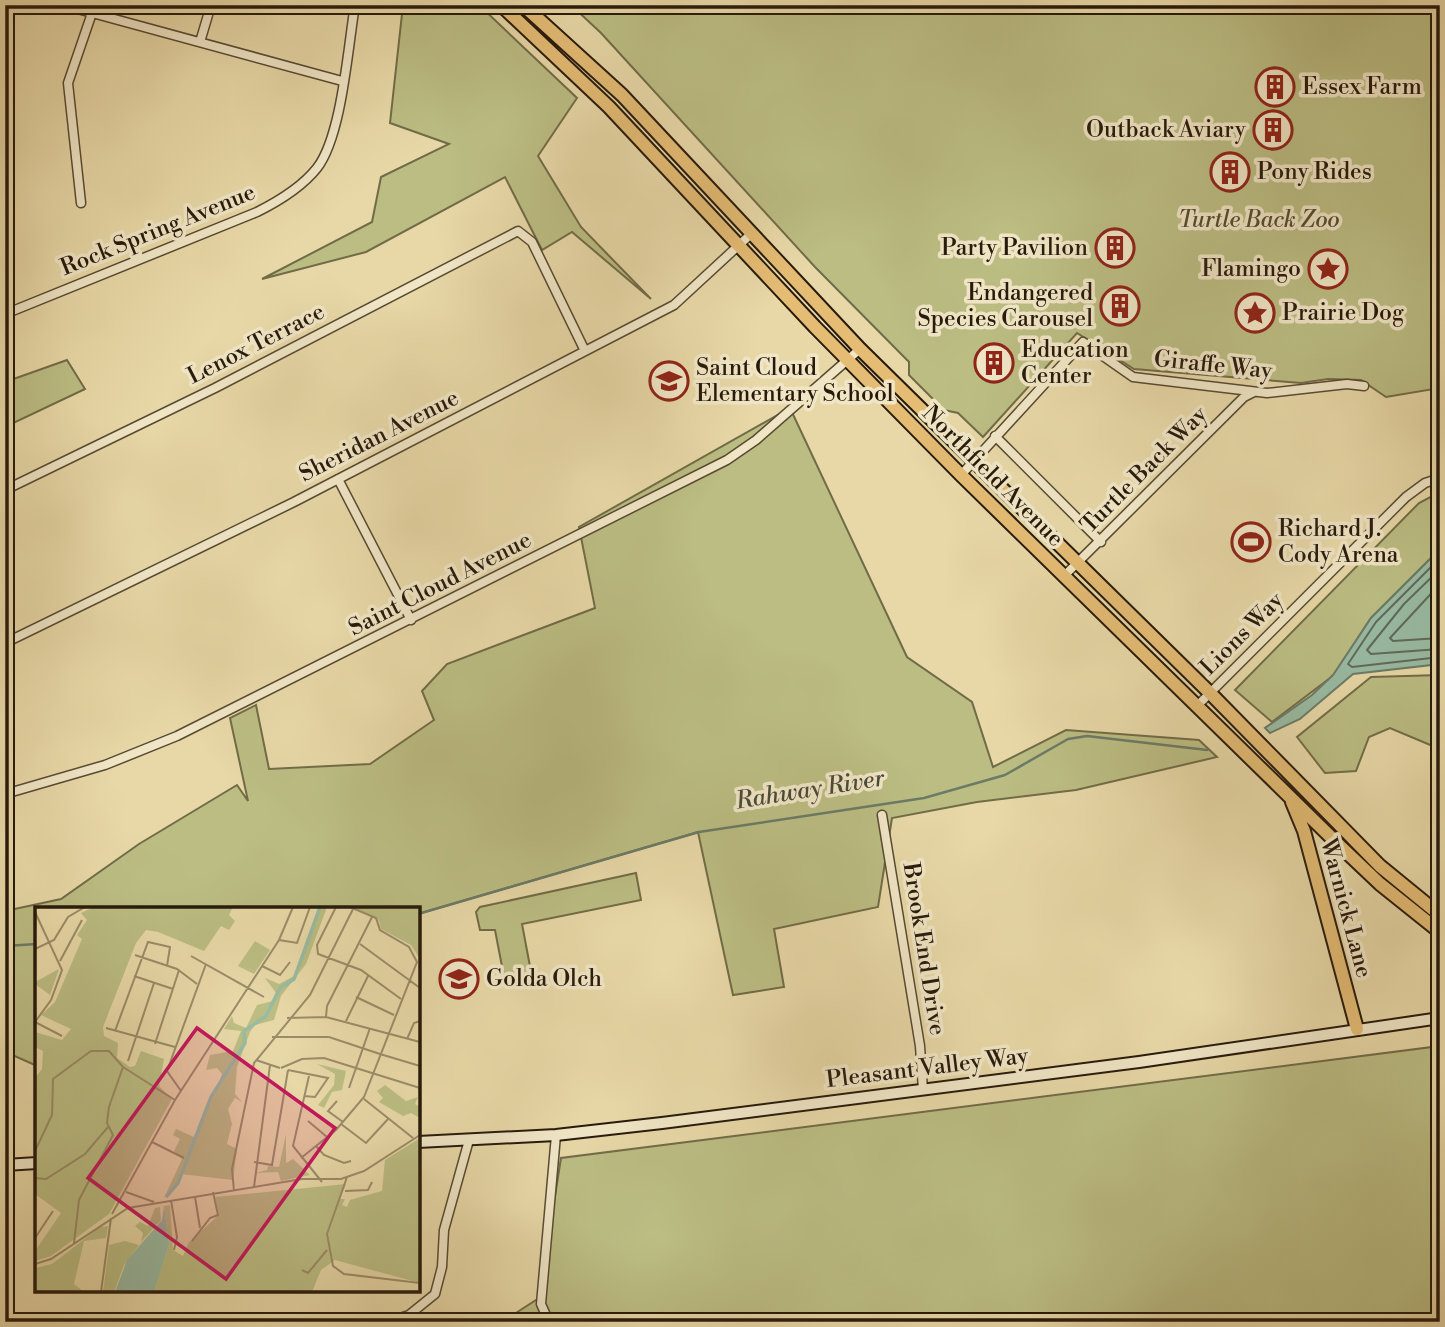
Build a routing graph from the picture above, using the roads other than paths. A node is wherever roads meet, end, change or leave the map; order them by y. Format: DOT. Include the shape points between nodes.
graph roads {
  1 [pos="63,5"];
  2 [pos="211,5"];
  3 [pos="355,5"];
  4 [pos="501,5"];
  5 [pos="523,5"];
  6 [pos="92,13"];
  7 [pos="200,42"];
  8 [pos="342,81"];
  9 [pos="81,203"];
  10 [pos="751,234"];
  11 [pos="739,247"];
  12 [pos="5,314"];
  13 [pos="860,349"];
  14 [pos="585,351"];
  15 [pos="848,359"];
  16 [pos="1364,386"];
  17 [pos="1254,392"];
  18 [pos="995,436"];
  19 [pos="972,460"];
  20 [pos="961,475"];
  21 [pos="1440,478"];
  22 [pos="338,479"];
  23 [pos="5,490"];
  24 [pos="1101,542"];
  25 [pos="1079,564"];
  26 [pos="1063,577"];
  27 [pos="411,620"];
  28 [pos="5,643"];
  29 [pos="1210,693"];
  30 [pos="1196,706"];
  31 [pos="5,794"];
  32 [pos="1291,798"];
  33 [pos="1324,810"];
  34 [pos="882,815"];
  35 [pos="1314,820"];
  36 [pos="1440,915"];
  37 [pos="1440,932"];
  38 [pos="1440,1018"];
  39 [pos="1357,1029"];
  40 [pos="923,1090"];
  41 [pos="556,1135"];
  42 [pos="469,1139"];
  43 [pos="420,1142"];
  44 [pos="35,1163"];
  45 [pos="5,1165"];
  46 [pos="388,1322"];
  47 [pos="549,1322"];
  1 -- 6 [label="street"];
  2 -- 7 [label="street"];
  3 -- 8 [label="street, Rock Spring Avenue"];
  4 -- 11 [label="main road, Northfield Avenue" via="609,107"];
  5 -- 10 [label="main road, Northfield Avenue" via="622,95"];
  6 -- 7 [label="street"];
  6 -- 9 [label="street" via="68,83"];
  7 -- 8 [label="street"];
  8 -- 12 [label="street, Rock Spring Avenue" via="333,134 322,159 281,200"];
  10 -- 11 [label="street, Sheridan Avenue"];
  10 -- 13 [label="main road, Northfield Avenue"];
  11 -- 14 [label="street, Sheridan Avenue" via="674,305"];
  11 -- 15 [label="main road, Northfield Avenue"];
  13 -- 15 [label="street, Saint Cloud Avenue"];
  13 -- 19 [label="main road, Northfield Avenue"];
  14 -- 22 [label="street, Sheridan Avenue"];
  14 -- 23 [label="street, Lenox Terrace" via="532,242 524,233 512,233 215,388"];
  15 -- 20 [label="main road, Northfield Avenue"];
  15 -- 27 [label="street, Saint Cloud Avenue" via="757,440 727,460"];
  16 -- 17 [label="street, Giraffe Way"];
  17 -- 18 [label="street, Giraffe Way" via="1133,377 1083,342"];
  17 -- 24 [label="street, Turtle Back Way"];
  18 -- 19 [label="street, Giraffe Way"];
  18 -- 24 [label="street"];
  19 -- 20 [label="street, Giraffe Way"];
  19 -- 25 [label="main road, Northfield Avenue"];
  20 -- 26 [label="main road, Northfield Avenue"];
  21 -- 29 [label="street, Lions Way" via="1406,497"];
  22 -- 27 [label="street"];
  22 -- 28 [label="street, Sheridan Avenue"];
  24 -- 25 [label="street, Turtle Back Way"];
  25 -- 26 [label="street, Turtle Back Way"];
  25 -- 29 [label="main road, Northfield Avenue"];
  26 -- 30 [label="main road, Northfield Avenue"];
  27 -- 31 [label="street, Saint Cloud Avenue" via="177,736 105,765"];
  29 -- 30 [label="street, Lions Way"];
  29 -- 33 [label="main road, Northfield Avenue"];
  30 -- 32 [label="main road, Northfield Avenue"];
  32 -- 35 [label="main road, Northfield Avenue"];
  32 -- 39 [label="main road, Warnick Lane"];
  33 -- 35 [label="main road"];
  33 -- 36 [label="main road, Northfield Avenue" via="1380,866"];
  34 -- 40 [label="street, Brook End Drive" via="920,1046"];
  35 -- 37 [label="main road, Northfield Avenue" via="1380,884"];
  38 -- 39 [label="main road, Pleasant Valley Way"];
  39 -- 40 [label="main road, Pleasant Valley Way"];
  40 -- 41 [label="main road, Pleasant Valley Way"];
  41 -- 42 [label="main road, Pleasant Valley Way"];
  41 -- 47 [label="street" via="541,1304"];
  42 -- 43 [label="main road, Pleasant Valley Way"];
  42 -- 46 [label="street" via="444,1230 435,1294 409,1315"];
  44 -- 45 [label="main road"];
}
